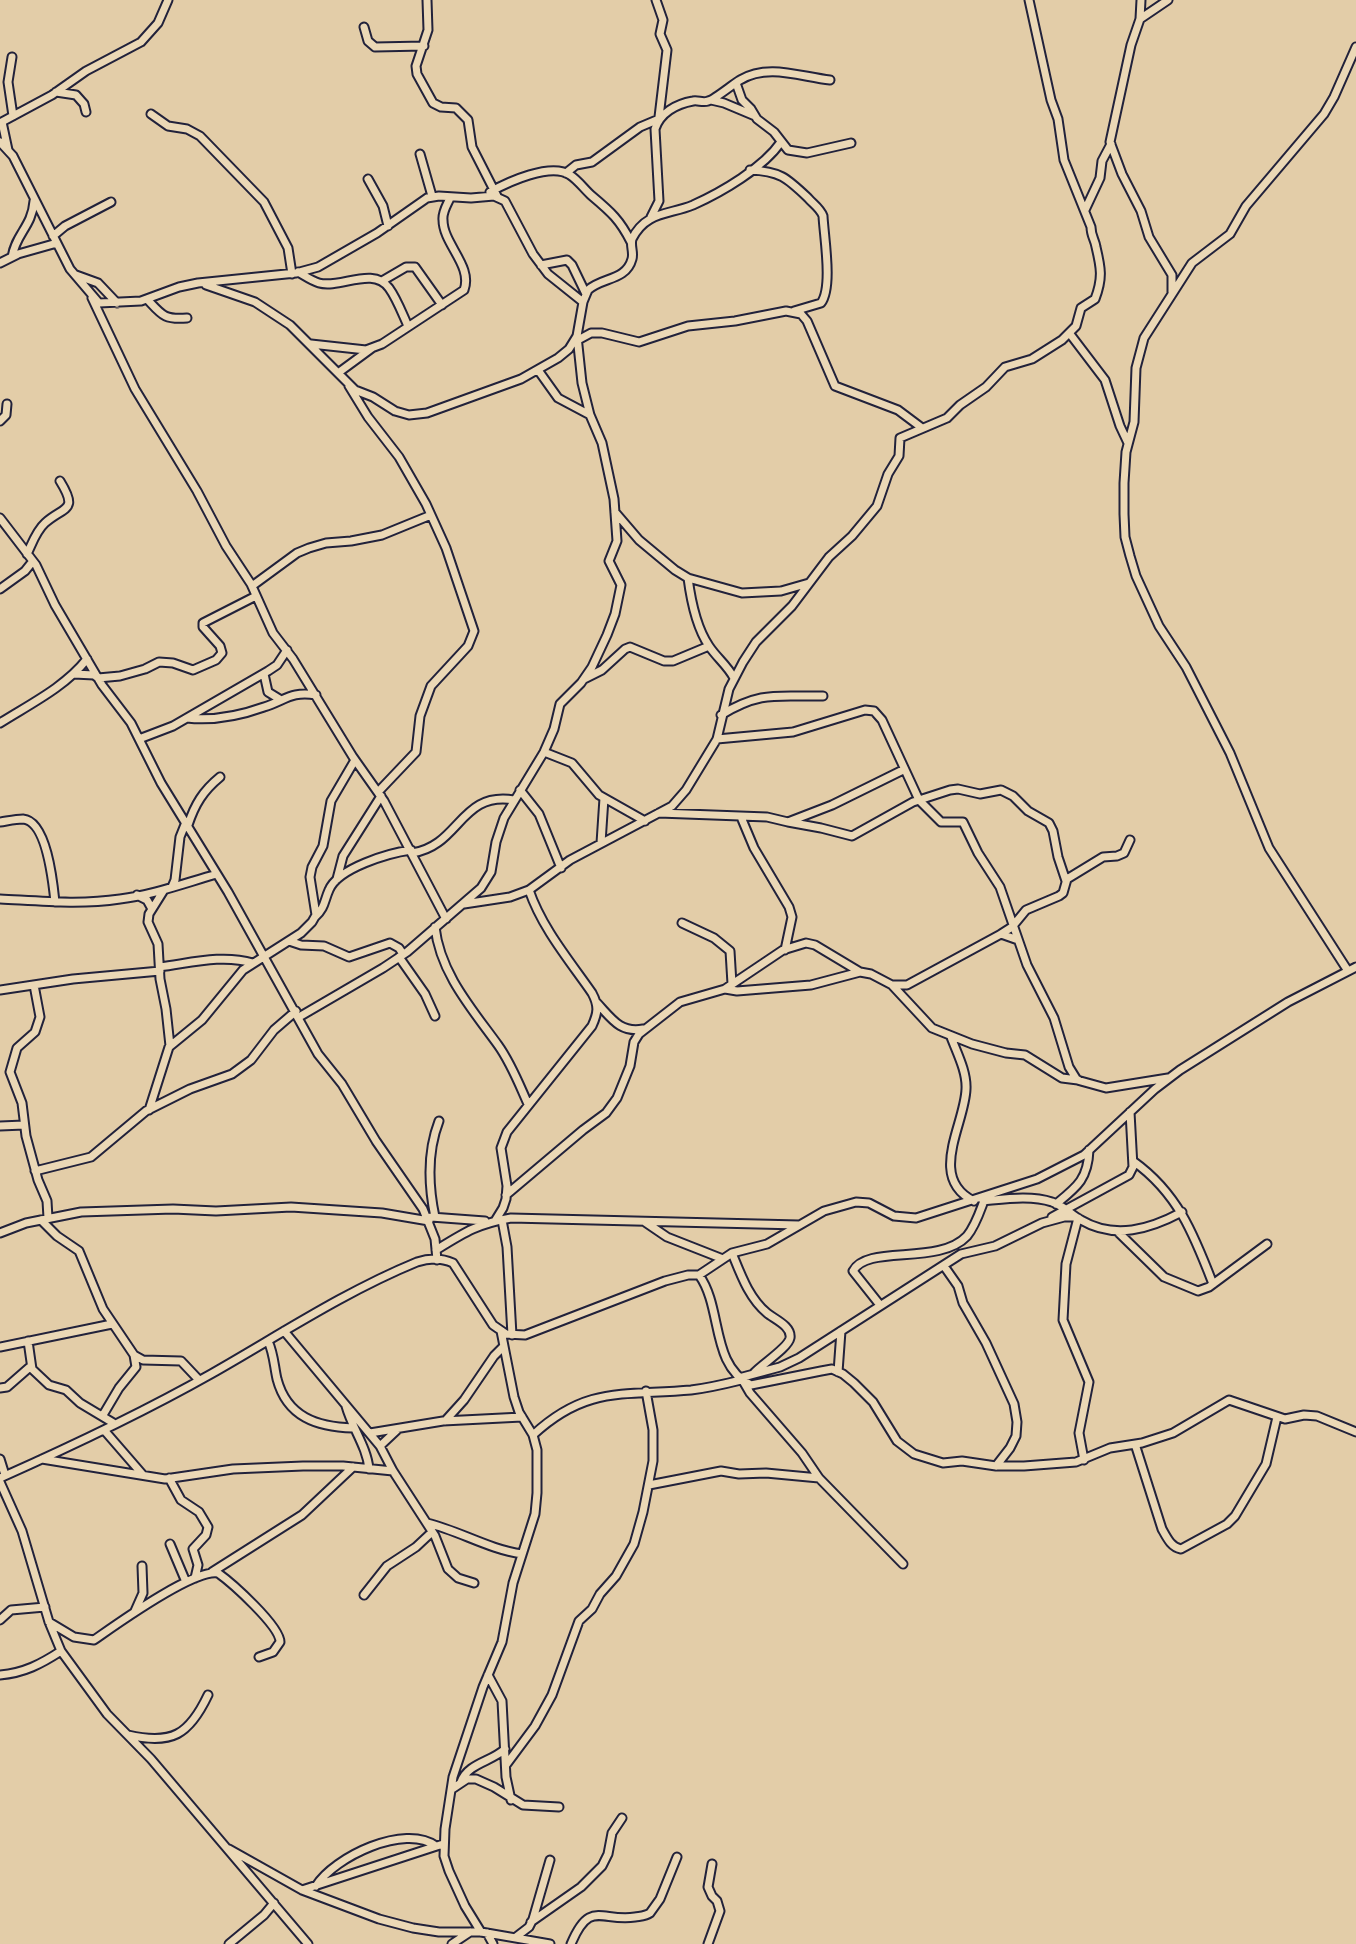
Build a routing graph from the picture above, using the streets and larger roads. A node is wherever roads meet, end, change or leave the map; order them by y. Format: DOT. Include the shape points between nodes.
graph roads {
  1 [pos="168,0"];
  2 [pos="427,0"];
  3 [pos="656,0"];
  4 [pos="1030,0"];
  5 [pos="1141,0"];
  6 [pos="1168,0"];
  7 [pos="1140,19"];
  8 [pos="364,27"];
  9 [pos="424,46"];
  10 [pos="1356,47"];
  11 [pos="12,57"];
  12 [pos="830,80"];
  13 [pos="736,83"];
  14 [pos="55,92"];
  15 [pos="711,100"];
  16 [pos="86,112"];
  17 [pos="151,114"];
  18 [pos="13,116"];
  19 [pos="755,116"];
  20 [pos="659,118"];
  21 [pos="1,123"];
  22 [pos="0,142"];
  23 [pos="781,142"];
  24 [pos="851,143"];
  25 [pos="1111,144"];
  26 [pos="8,151"];
  27 [pos="420,154"];
  28 [pos="750,170"];
  29 [pos="566,173"];
  30 [pos="368,179"];
  31 [pos="495,193"];
  32 [pos="432,196"];
  33 [pos="450,198"];
  34 [pos="34,201"];
  35 [pos="112,202"];
  36 [pos="1084,210"];
  37 [pos="650,219"];
  38 [pos="388,226"];
  39 [pos="55,240"];
  40 [pos="631,242"];
  41 [pos="12,257"];
  42 [pos="0,263"];
  43 [pos="541,265"];
  44 [pos="295,273"];
  45 [pos="76,275"];
  46 [pos="382,281"];
  47 [pos="198,284"];
  48 [pos="1172,293"];
  49 [pos="91,295"];
  50 [pos="584,298"];
  51 [pos="147,300"];
  52 [pos="117,303"];
  53 [pos="442,305"];
  54 [pos="794,312"];
  55 [pos="187,318"];
  56 [pos="408,326"];
  57 [pos="1070,334"];
  58 [pos="578,338"];
  59 [pos="310,344"];
  60 [pos="373,347"];
  61 [pos="538,370"];
  62 [pos="338,373"];
  63 [pos="348,385"];
  64 [pos="7,404"];
  65 [pos="590,415"];
  66 [pos="0,421"];
  67 [pos="922,428"];
  68 [pos="1128,443"];
  69 [pos="60,481"];
  70 [pos="615,511"];
  71 [pos="431,515"];
  72 [pos="0,518"];
  73 [pos="27,554"];
  74 [pos="33,561"];
  75 [pos="688,578"];
  76 [pos="810,583"];
  77 [pos="252,586"];
  78 [pos="0,589"];
  79 [pos="256,596"];
  80 [pos="709,646"];
  81 [pos="287,650"];
  82 [pos="88,659"];
  83 [pos="74,674"];
  84 [pos="264,674"];
  85 [pos="98,678"];
  86 [pos="734,678"];
  87 [pos="584,679"];
  88 [pos="316,695"];
  89 [pos="823,696"];
  90 [pos="281,700"];
  91 [pos="721,715"];
  92 [pos="187,718"];
  93 [pos="0,722"];
  94 [pos="139,739"];
  95 [pos="717,739"];
  96 [pos="544,752"];
  97 [pos="355,760"];
  98 [pos="903,770"];
  99 [pos="220,777"];
  100 [pos="520,790"];
  101 [pos="380,794"];
  102 [pos="604,798"];
  103 [pos="514,800"];
  104 [pos="919,800"];
  105 [pos="658,813"];
  106 [pos="741,817"];
  107 [pos="645,821"];
  108 [pos="0,822"];
  109 [pos="788,822"];
  110 [pos="187,824"];
  111 [pos="1130,840"];
  112 [pos="602,843"];
  113 [pos="412,851"];
  114 [pos="561,868"];
  115 [pos="217,874"];
  116 [pos="337,880"];
  117 [pos="1066,881"];
  118 [pos="172,887"];
  119 [pos="164,890"];
  120 [pos="529,890"];
  121 [pos="138,896"];
  122 [pos="0,899"];
  123 [pos="54,902"];
  124 [pos="464,904"];
  125 [pos="152,909"];
  126 [pos="315,917"];
  127 [pos="446,919"];
  128 [pos="682,923"];
  129 [pos="435,927"];
  130 [pos="1012,927"];
  131 [pos="1000,934"];
  132 [pos="1018,940"];
  133 [pos="289,941"];
  134 [pos="785,950"];
  135 [pos="263,955"];
  136 [pos="401,956"];
  137 [pos="253,963"];
  138 [pos="1356,967"];
  139 [pos="160,969"];
  140 [pos="1348,971"];
  141 [pos="860,972"];
  142 [pos="34,985"];
  143 [pos="892,985"];
  144 [pos="728,987"];
  145 [pos="0,990"];
  146 [pos="597,1003"];
  147 [pos="297,1014"];
  148 [pos="435,1016"];
  149 [pos="644,1028"];
  150 [pos="952,1037"];
  151 [pos="170,1046"];
  152 [pos="1169,1078"];
  153 [pos="1078,1080"];
  154 [pos="528,1104"];
  155 [pos="149,1110"];
  156 [pos="1130,1112"];
  157 [pos="439,1121"];
  158 [pos="24,1125"];
  159 [pos="0,1126"];
  160 [pos="1089,1150"];
  161 [pos="1133,1161"];
  162 [pos="35,1171"];
  163 [pos="506,1195"];
  164 [pos="984,1199"];
  165 [pos="974,1201"];
  166 [pos="1056,1204"];
  167 [pos="1065,1210"];
  168 [pos="1182,1212"];
  169 [pos="430,1218"];
  170 [pos="1077,1218"];
  171 [pos="44,1219"];
  172 [pos="496,1221"];
  173 [pos="644,1222"];
  174 [pos="1042,1223"];
  175 [pos="799,1225"];
  176 [pos="1117,1231"];
  177 [pos="0,1233"];
  178 [pos="1267,1244"];
  179 [pos="436,1250"];
  180 [pos="732,1253"];
  181 [pos="723,1259"];
  182 [pos="437,1260"];
  183 [pos="944,1266"];
  184 [pos="699,1275"];
  185 [pos="1213,1284"];
  186 [pos="880,1305"];
  187 [pos="112,1324"];
  188 [pos="284,1331"];
  189 [pos="501,1331"];
  190 [pos="841,1331"];
  191 [pos="512,1335"];
  192 [pos="28,1341"];
  193 [pos="268,1341"];
  194 [pos="0,1347"];
  195 [pos="503,1347"];
  196 [pos="134,1355"];
  197 [pos="31,1366"];
  198 [pos="838,1372"];
  199 [pos="754,1373"];
  200 [pos="199,1380"];
  201 [pos="741,1380"];
  202 [pos="0,1388"];
  203 [pos="646,1391"];
  204 [pos="346,1405"];
  205 [pos="103,1415"];
  206 [pos="522,1417"];
  207 [pos="1276,1417"];
  208 [pos="445,1421"];
  209 [pos="115,1424"];
  210 [pos="353,1428"];
  211 [pos="104,1430"];
  212 [pos="397,1430"];
  213 [pos="1356,1432"];
  214 [pos="370,1433"];
  215 [pos="534,1436"];
  216 [pos="1136,1444"];
  217 [pos="380,1446"];
  218 [pos="0,1459"];
  219 [pos="42,1459"];
  220 [pos="1084,1460"];
  221 [pos="996,1466"];
  222 [pos="353,1467"];
  223 [pos="369,1469"];
  224 [pos="393,1471"];
  225 [pos="143,1475"];
  226 [pos="3,1476"];
  227 [pos="169,1478"];
  228 [pos="819,1478"];
  229 [pos="0,1482"];
  230 [pos="649,1485"];
  231 [pos="427,1523"];
  232 [pos="432,1532"];
  233 [pos="170,1544"];
  234 [pos="522,1554"];
  235 [pos="903,1564"];
  236 [pos="142,1566"];
  237 [pos="212,1572"];
  238 [pos="196,1578"];
  239 [pos="186,1582"];
  240 [pos="474,1583"];
  241 [pos="364,1595"];
  242 [pos="44,1607"];
  243 [pos="134,1613"];
  244 [pos="0,1620"];
  245 [pos="49,1622"];
  246 [pos="61,1651"];
  247 [pos="259,1657"];
  248 [pos="0,1675"];
  249 [pos="488,1675"];
  250 [pos="208,1695"];
  251 [pos="128,1735"];
  252 [pos="505,1749"];
  253 [pos="506,1765"];
  254 [pos="461,1783"];
  255 [pos="452,1790"];
  256 [pos="511,1800"];
  257 [pos="559,1807"];
  258 [pos="622,1818"];
  259 [pos="440,1845"];
  260 [pos="226,1847"];
  261 [pos="677,1858"];
  262 [pos="550,1860"];
  263 [pos="712,1864"];
  264 [pos="316,1886"];
  265 [pos="302,1890"];
  266 [pos="274,1903"];
  267 [pos="531,1922"];
  268 [pos="470,1932"];
  269 [pos="484,1932"];
  270 [pos="516,1937"];
  271 [pos="229,1944"];
  272 [pos="308,1944"];
  273 [pos="452,1944"];
  274 [pos="493,1944"];
  275 [pos="550,1944"];
  276 [pos="571,1944"];
  277 [pos="708,1944"];
  1 -- 14 [label="street" via="158,22 141,42 86,71"];
  2 -- 9 [label="street" via="428,30"];
  3 -- 20 [label="street" via="663,20 660,34 668,50"];
  4 -- 36 [label="street" via="1058,119 1064,160"];
  5 -- 7 [label="street"];
  6 -- 7 [label="street"];
  7 -- 25 [label="street" via="1131,44"];
  8 -- 9 [label="street" via="368,41 375,47"];
  9 -- 31 [label="street" via="416,66 417,74 433,103 460,110 468,120 472,147"];
  10 -- 48 [label="street" via="1324,114 1246,206 1230,234 1192,263"];
  11 -- 18 [label="street" via="8,82"];
  12 -- 13 [label="street" via="788,71 760,74"];
  13 -- 15 [label="street"];
  13 -- 19 [label="street" via="742,100"];
  14 -- 16 [label="street" via="76,95"];
  14 -- 18 [label="street"];
  15 -- 19 [label="street"];
  15 -- 20 [label="street" via="681,105"];
  17 -- 44 [label="street" via="168,126 187,129 200,136 264,202 288,248"];
  18 -- 21 [label="street"];
  19 -- 23 [label="street"];
  20 -- 29 [label="street" via="640,127 592,162 576,164"];
  20 -- 37 [label="street" via="655,129 659,201"];
  21 -- 26 [label="street"];
  22 -- 26 [label="street"];
  23 -- 24 [label="street" via="788,150 801,153"];
  23 -- 28 [label="street"];
  25 -- 36 [label="street" via="1102,161 1100,178"];
  25 -- 48 [label="street" via="1149,237 1172,275"];
  26 -- 34 [label="street"];
  27 -- 32 [label="street"];
  28 -- 37 [label="street" via="701,201"];
  28 -- 54 [label="street" via="769,171 792,181 823,216 826,296 821,303 801,307"];
  29 -- 31 [label="street" via="552,171 525,176 508,182"];
  29 -- 40 [label="street" via="615,216"];
  30 -- 38 [label="street" via="383,206"];
  31 -- 33 [label="street"];
  31 -- 43 [label="street" via="505,201"];
  32 -- 33 [label="street"];
  32 -- 38 [label="street"];
  33 -- 53 [label="street" via="442,218 466,276 466,285 464,290"];
  34 -- 39 [label="street"];
  34 -- 41 [label="street" via="30,222 14,244"];
  35 -- 39 [label="street" via="65,226"];
  36 -- 57 [label="street" via="1102,272 1095,299 1081,308"];
  37 -- 40 [label="street"];
  38 -- 44 [label="street" via="318,267"];
  39 -- 41 [label="street"];
  39 -- 45 [label="street"];
  40 -- 50 [label="street" via="633,256 627,268 615,278 591,287"];
  41 -- 42 [label="street"];
  43 -- 50 [label="street" via="548,274"];
  43 -- 50 [label="street" via="567,260 572,265"];
  44 -- 46 [label="street" via="318,283 376,278"];
  44 -- 47 [label="street"];
  45 -- 49 [label="street"];
  45 -- 52 [label="street" via="98,284"];
  46 -- 53 [label="street" via="406,267 415,267"];
  46 -- 56 [label="street" via="389,287"];
  47 -- 51 [label="street" via="179,287"];
  47 -- 59 [label="street" via="255,302 290,325"];
  48 -- 68 [label="street" via="1153,321 1139,354 1136,400"];
  49 -- 52 [label="street" via="99,303"];
  49 -- 77 [label="street" via="135,389"];
  50 -- 58 [label="street"];
  51 -- 52 [label="street"];
  51 -- 55 [label="street" via="172,320"];
  53 -- 56 [label="street"];
  54 -- 58 [label="street" via="688,326 639,342 602,333"];
  54 -- 67 [label="street" via="807,321 835,386 898,410"];
  56 -- 60 [label="street"];
  57 -- 67 [label="street" via="1032,358 1005,368 947,418"];
  57 -- 68 [label="street" via="1105,380"];
  58 -- 61 [label="street" via="558,358"];
  58 -- 65 [label="street" via="579,367"];
  59 -- 60 [label="street" via="366,350"];
  59 -- 62 [label="street"];
  60 -- 62 [label="street"];
  61 -- 63 [label="street" via="521,379 409,415 395,411"];
  61 -- 65 [label="street" via="558,398"];
  62 -- 63 [label="street"];
  63 -- 71 [label="street" via="399,457"];
  64 -- 66 [label="street" via="6,415"];
  65 -- 70 [label="street" via="602,443"];
  67 -- 76 [label="street" via="900,438 899,456 888,474 877,506 829,557"];
  68 -- 140 [label="street" via="1124,483 1126,537 1136,576 1230,753 1269,848"];
  69 -- 73 [label="street" via="67,493 68,507 45,522"];
  70 -- 75 [label="street" via="639,540"];
  70 -- 87 [label="street" via="617,541 609,561 621,584 619,597 599,655"];
  71 -- 77 [label="street" via="382,535 309,548"];
  71 -- 101 [label="street" via="472,621 473,638 431,686 420,716 416,752"];
  72 -- 73 [label="street"];
  73 -- 74 [label="street"];
  74 -- 78 [label="street"];
  74 -- 82 [label="street"];
  75 -- 76 [label="street" via="742,593 782,590"];
  75 -- 80 [label="street" via="691,604"];
  76 -- 86 [label="street" via="756,642"];
  77 -- 79 [label="street"];
  79 -- 81 [label="street" via="266,622"];
  79 -- 85 [label="street" via="203,623 206,632 222,650 222,656 216,660 193,670 159,662 134,673"];
  80 -- 86 [label="street"];
  80 -- 87 [label="street" via="673,661 664,661 630,647 602,670"];
  81 -- 84 [label="street" via="277,665"];
  81 -- 88 [label="street"];
  82 -- 83 [label="street"];
  82 -- 85 [label="street"];
  83 -- 85 [label="street"];
  83 -- 93 [label="street"];
  84 -- 90 [label="street" via="268,692"];
  84 -- 92 [label="street"];
  85 -- 94 [label="street"];
  86 -- 91 [label="street"];
  87 -- 96 [label="street" via="560,704"];
  88 -- 90 [label="street" via="292,694"];
  88 -- 97 [label="street"];
  89 -- 91 [label="street" via="763,696 739,704"];
  90 -- 92 [label="street" via="229,717 213,720"];
  91 -- 95 [label="street"];
  92 -- 94 [label="street"];
  94 -- 110 [label="street"];
  95 -- 98 [label="street" via="793,732 865,710 874,711 882,720"];
  95 -- 105 [label="street" via="686,790 672,806"];
  96 -- 100 [label="street"];
  96 -- 102 [label="street" via="572,763"];
  97 -- 101 [label="street"];
  97 -- 126 [label="street" via="330,801 323,846 312,867 310,877"];
  98 -- 104 [label="street"];
  98 -- 109 [label="street" via="832,805"];
  99 -- 110 [label="street" via="202,794"];
  100 -- 103 [label="street"];
  100 -- 114 [label="street" via="539,814"];
  101 -- 113 [label="street"];
  101 -- 116 [label="street" via="343,856"];
  102 -- 107 [label="street"];
  102 -- 112 [label="street"];
  103 -- 113 [label="street" via="498,798 478,804 443,840 430,848"];
  103 -- 124 [label="street" via="496,842 491,872 481,888"];
  104 -- 109 [label="street" via="852,836"];
  104 -- 117 [label="street" via="958,789 980,794 1002,790 1013,796 1028,811 1049,823"];
  104 -- 130 [label="street" via="941,822 963,822 1000,887"];
  105 -- 106 [label="street"];
  105 -- 107 [label="street"];
  106 -- 109 [label="street" via="767,817"];
  106 -- 134 [label="street" via="754,848 789,907 792,917"];
  107 -- 112 [label="street"];
  108 -- 123 [label="street" via="24,819 38,829 53,880"];
  110 -- 115 [label="street"];
  110 -- 118 [label="street" via="180,837"];
  111 -- 117 [label="street" via="1124,853 1099,859"];
  112 -- 114 [label="street"];
  113 -- 116 [label="street" via="396,852 356,867"];
  113 -- 127 [label="street"];
  114 -- 120 [label="street"];
  115 -- 118 [label="street"];
  115 -- 135 [label="street"];
  116 -- 126 [label="street" via="328,890 322,911"];
  117 -- 130 [label="street" via="1063,893 1026,910"];
  118 -- 119 [label="street"];
  119 -- 121 [label="street"];
  119 -- 125 [label="street"];
  120 -- 124 [label="street" via="510,897"];
  120 -- 146 [label="street" via="549,932"];
  121 -- 123 [label="street" via="93,902"];
  121 -- 125 [label="street" via="147,900"];
  122 -- 123 [label="street"];
  124 -- 127 [label="street"];
  125 -- 139 [label="street" via="148,922 158,944"];
  126 -- 133 [label="street"];
  127 -- 129 [label="street"];
  128 -- 144 [label="street" via="714,938 730,951"];
  129 -- 136 [label="street"];
  129 -- 154 [label="street" via="437,944 450,974 510,1064"];
  130 -- 131 [label="street"];
  130 -- 132 [label="street"];
  131 -- 132 [label="street"];
  131 -- 143 [label="street" via="913,982 903,986"];
  132 -- 153 [label="street" via="1054,1018 1069,1067"];
  133 -- 135 [label="street"];
  133 -- 136 [label="street" via="324,946 348,957 390,943 399,948"];
  134 -- 141 [label="street" via="806,943 816,945"];
  134 -- 144 [label="street"];
  135 -- 137 [label="street"];
  135 -- 147 [label="street"];
  136 -- 147 [label="street"];
  136 -- 148 [label="street"];
  137 -- 139 [label="street" via="238,958 220,958"];
  137 -- 151 [label="street" via="238,975 202,1020"];
  138 -- 140 [label="street"];
  139 -- 142 [label="street"];
  139 -- 151 [label="street"];
  140 -- 152 [label="street" via="1288,1002"];
  141 -- 143 [label="street"];
  141 -- 144 [label="street" via="812,985 737,991"];
  142 -- 145 [label="street"];
  142 -- 158 [label="street" via="40,1018 35,1032 17,1048 10,1072 22,1104"];
  143 -- 150 [label="street" via="932,1028"];
  144 -- 149 [label="street" via="680,1002"];
  146 -- 149 [label="street" via="622,1028"];
  146 -- 154 [label="street" via="598,1012 592,1026"];
  147 -- 155 [label="street" via="278,1026 251,1060 238,1070"];
  147 -- 169 [label="street" via="318,1054 342,1084 376,1141"];
  149 -- 163 [label="street" via="634,1042 630,1066 617,1098 606,1113"];
  150 -- 153 [label="street" via="1006,1053 1026,1055 1062,1078"];
  150 -- 165 [label="street" via="966,1088 950,1166 958,1189"];
  151 -- 155 [label="street" via="165,1053"];
  152 -- 153 [label="street" via="1106,1088"];
  152 -- 156 [label="street"];
  154 -- 163 [label="street" via="507,1132 501,1148"];
  155 -- 162 [label="street" via="91,1157"];
  156 -- 160 [label="street"];
  156 -- 161 [label="street"];
  157 -- 169 [label="street" via="430,1155"];
  158 -- 159 [label="street"];
  158 -- 162 [label="street"];
  160 -- 164 [label="street" via="1037,1179"];
  160 -- 166 [label="street" via="1082,1180"];
  161 -- 167 [label="street" via="1129,1175"];
  161 -- 168 [label="street" via="1166,1188"];
  162 -- 171 [label="street" via="47,1201"];
  163 -- 172 [label="street"];
  164 -- 165 [label="street"];
  164 -- 166 [label="street" via="1038,1199"];
  164 -- 186 [label="street" via="973,1228 951,1248 924,1255 894,1254 863,1262 854,1268 853,1271"];
  165 -- 175 [label="street" via="906,1219 869,1203 856,1202 824,1211"];
  166 -- 167 [label="street"];
  167 -- 170 [label="street"];
  167 -- 174 [label="street"];
  168 -- 176 [label="street" via="1150,1227"];
  168 -- 185 [label="street"];
  169 -- 171 [label="street" via="275,1207 81,1212"];
  169 -- 172 [label="street"];
  169 -- 179 [label="street"];
  170 -- 174 [label="street" via="1064,1217"];
  170 -- 176 [label="street" via="1099,1228"];
  170 -- 220 [label="street" via="1066,1264 1063,1320 1089,1382 1078,1433"];
  171 -- 177 [label="street"];
  171 -- 187 [label="street" via="57,1236 79,1251"];
  172 -- 173 [label="street" via="571,1218"];
  172 -- 179 [label="street" via="468,1229"];
  172 -- 191 [label="street" via="506,1247"];
  173 -- 175 [label="street"];
  173 -- 181 [label="street" via="667,1237"];
  174 -- 183 [label="street" via="995,1246 961,1254"];
  175 -- 180 [label="street" via="767,1244"];
  176 -- 185 [label="street" via="1164,1277 1198,1291"];
  178 -- 185 [label="street"];
  179 -- 182 [label="street"];
  180 -- 181 [label="street"];
  180 -- 199 [label="street" via="754,1300 790,1334 790,1340 783,1348"];
  181 -- 184 [label="street"];
  182 -- 188 [label="street" via="417,1262"];
  182 -- 189 [label="street" via="453,1263 478,1304"];
  183 -- 186 [label="street"];
  183 -- 221 [label="street" via="958,1286 963,1303 986,1342 1014,1404 1018,1422 1016,1436"];
  184 -- 191 [label="street" via="665,1281 525,1335"];
  184 -- 201 [label="street" via="709,1292 728,1365"];
  186 -- 190 [label="street"];
  187 -- 192 [label="street"];
  187 -- 196 [label="street"];
  188 -- 193 [label="street"];
  188 -- 204 [label="street"];
  189 -- 191 [label="street"];
  189 -- 195 [label="street"];
  190 -- 198 [label="street"];
  190 -- 199 [label="street" via="780,1367"];
  192 -- 194 [label="street"];
  192 -- 197 [label="street"];
  193 -- 200 [label="street"];
  193 -- 210 [label="street" via="279,1385 290,1407 300,1416 332,1426"];
  195 -- 206 [label="street"];
  195 -- 208 [label="street"];
  196 -- 200 [label="street" via="143,1360 181,1361"];
  196 -- 205 [label="street" via="136,1367"];
  197 -- 202 [label="street" via="7,1387"];
  197 -- 205 [label="street" via="49,1385 66,1390 80,1403"];
  198 -- 201 [label="street" via="832,1369 751,1385"];
  198 -- 221 [label="street" via="873,1402 897,1441 914,1454 943,1462"];
  199 -- 201 [label="street"];
  200 -- 209 [label="street"];
  201 -- 203 [label="street" via="692,1390"];
  201 -- 228 [label="street"];
  203 -- 215 [label="street" via="617,1393 587,1401 557,1415"];
  203 -- 230 [label="street" via="653,1461"];
  204 -- 210 [label="street"];
  204 -- 214 [label="street"];
  205 -- 209 [label="street"];
  206 -- 208 [label="street"];
  206 -- 215 [label="street"];
  207 -- 213 [label="street" via="1317,1416"];
  207 -- 216 [label="street" via="1228,1400 1180,1430"];
  207 -- 216 [label="street" via="1266,1464 1236,1516 1181,1549 1169,1541 1162,1529"];
  208 -- 212 [label="street"];
  209 -- 211 [label="street"];
  210 -- 223 [label="street" via="368,1458"];
  211 -- 219 [label="street"];
  211 -- 225 [label="street"];
  212 -- 214 [label="street"];
  212 -- 217 [label="street"];
  214 -- 217 [label="street"];
  215 -- 234 [label="street" via="537,1450 535,1514"];
  216 -- 220 [label="street" via="1110,1448"];
  217 -- 224 [label="street"];
  218 -- 226 [label="street"];
  219 -- 225 [label="street"];
  219 -- 226 [label="street"];
  220 -- 221 [label="street"];
  222 -- 223 [label="street"];
  222 -- 227 [label="street" via="233,1469"];
  222 -- 237 [label="street" via="302,1515"];
  223 -- 224 [label="street"];
  224 -- 231 [label="street"];
  225 -- 227 [label="street"];
  227 -- 238 [label="street" via="181,1500 199,1512 208,1527 206,1535 193,1549 198,1565"];
  228 -- 230 [label="street" via="721,1471"];
  228 -- 235 [label="street"];
  229 -- 242 [label="street" via="22,1531"];
  230 -- 253 [label="street" via="634,1544 616,1576 579,1621 552,1694 535,1726"];
  231 -- 232 [label="street"];
  231 -- 234 [label="street" via="498,1550"];
  232 -- 240 [label="street" via="448,1569 458,1578"];
  232 -- 241 [label="street" via="387,1566"];
  233 -- 239 [label="street"];
  234 -- 249 [label="street" via="502,1642"];
  236 -- 243 [label="street" via="143,1593"];
  237 -- 238 [label="street"];
  237 -- 247 [label="street" via="225,1578 278,1633 278,1647"];
  238 -- 239 [label="street"];
  239 -- 243 [label="street"];
  242 -- 244 [label="street" via="11,1610"];
  242 -- 245 [label="street"];
  243 -- 245 [label="street" via="94,1640 74,1637"];
  245 -- 246 [label="street"];
  246 -- 248 [label="street" via="24,1672"];
  246 -- 251 [label="street" via="107,1714"];
  249 -- 252 [label="street" via="502,1701"];
  249 -- 255 [label="street" via="457,1763"];
  250 -- 251 [label="street" via="195,1721 179,1732 158,1740"];
  251 -- 260 [label="street"];
  252 -- 253 [label="street"];
  252 -- 254 [label="street" via="468,1770"];
  253 -- 256 [label="street"];
  254 -- 255 [label="street"];
  254 -- 256 [label="street" via="467,1779 476,1780 494,1787"];
  255 -- 259 [label="street"];
  256 -- 257 [label="street" via="523,1805"];
  258 -- 267 [label="street" via="612,1833 606,1862 581,1887"];
  259 -- 264 [label="street"];
  259 -- 264 [label="street" via="429,1840 395,1838 329,1870"];
  259 -- 269 [label="street" via="454,1885"];
  260 -- 265 [label="street"];
  260 -- 266 [label="street"];
  261 -- 276 [label="street" via="660,1899 650,1913 625,1918 589,1917"];
  262 -- 267 [label="street" via="541,1898"];
  263 -- 277 [label="street" via="708,1887 718,1901 720,1911"];
  264 -- 265 [label="street"];
  265 -- 268 [label="street" via="364,1914 413,1928"];
  266 -- 271 [label="street"];
  266 -- 272 [label="street"];
  267 -- 270 [label="street"];
  268 -- 269 [label="street"];
  268 -- 273 [label="street"];
  269 -- 270 [label="street"];
  269 -- 274 [label="street"];
  270 -- 275 [label="street"];
}
